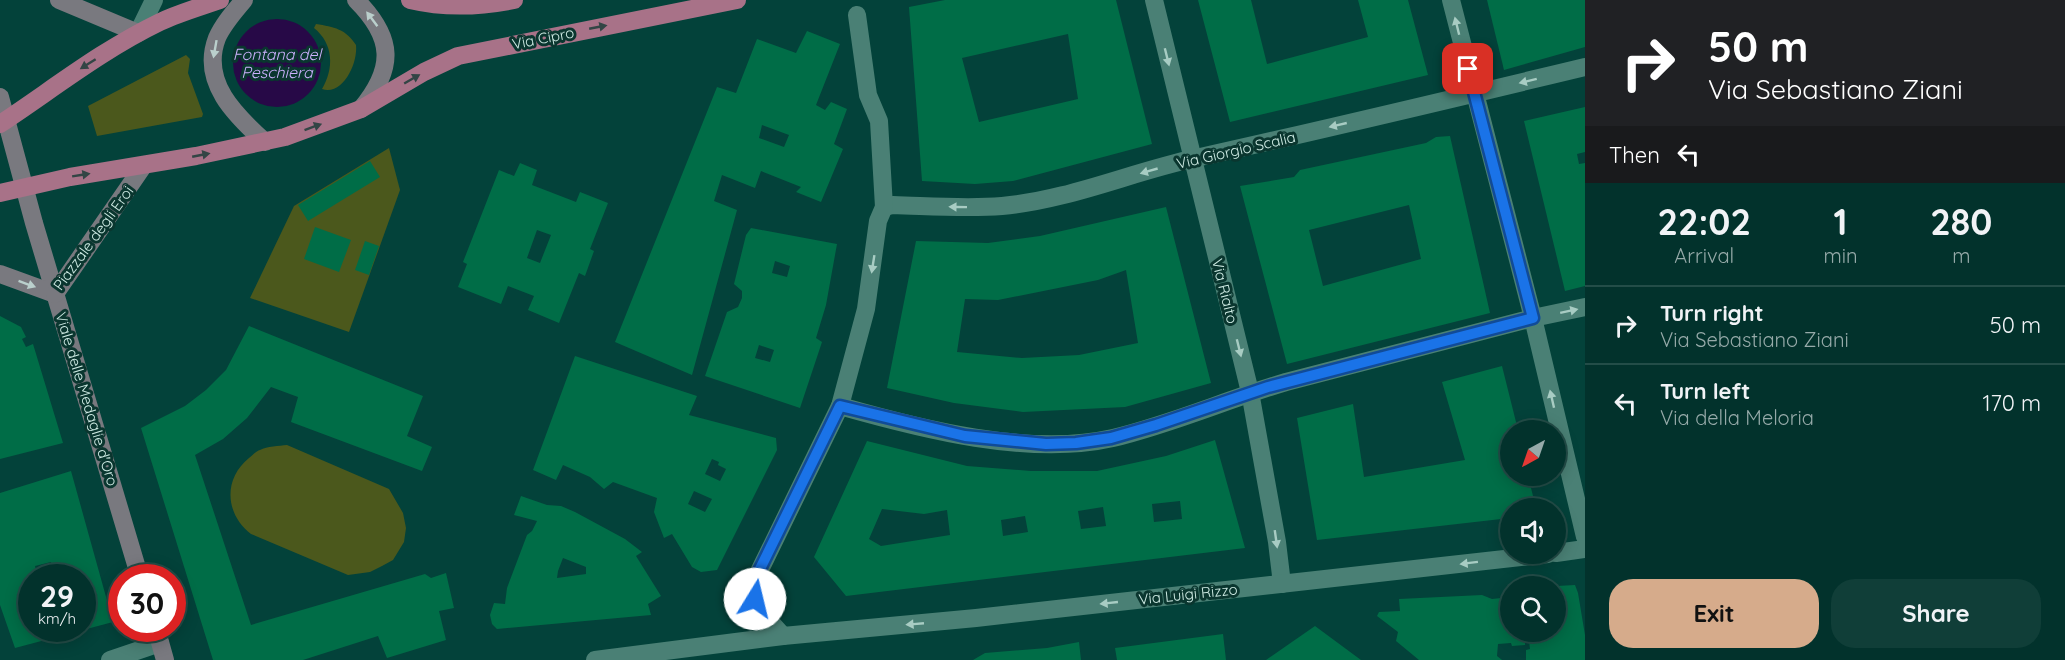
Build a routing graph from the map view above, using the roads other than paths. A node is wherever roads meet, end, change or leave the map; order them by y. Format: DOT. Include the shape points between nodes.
graph roads {
  1 [pos="59,0"];
  2 [pos="154,0"];
  3 [pos="220,0"];
  4 [pos="244,0"];
  5 [pos="356,0"];
  6 [pos="410,0"];
  7 [pos="514,0"];
  8 [pos="737,0"];
  9 [pos="1154,0"];
  10 [pos="1451,0"];
  11 [pos="857,15"];
  12 [pos="138,33"];
  13 [pos="1585,67"];
  14 [pos="1474,94"];
  15 [pos="0,97"];
  16 [pos="361,109"];
  17 [pos="3,122"];
  18 [pos="265,142"];
  19 [pos="1192,159"];
  20 [pos="144,165"];
  21 [pos="24,187"];
  22 [pos="0,193"];
  23 [pos="884,207"];
  24 [pos="0,274"];
  25 [pos="55,294"];
  26 [pos="1585,308"];
  27 [pos="1533,318"];
  28 [pos="1250,392"];
  29 [pos="840,406"];
  30 [pos="1585,537"];
  31 [pos="1585,549"];
  32 [pos="1566,552"];
  33 [pos="1500,559"];
  34 [pos="136,564"];
  35 [pos="1282,584"];
  36 [pos="783,636"];
  37 [pos="160,644"];
  38 [pos="710,651"];
  39 [pos="110,660"];
  40 [pos="595,660"];
  1 -- 12 [label="main road"];
  2 -- 12 [label="street"];
  3 -- 12 [label="main road"];
  4 -- 18 [label="main road, one-way" via="216,40 213,69 228,105"];
  16 -- 5 [label="main road, one-way" via="381,81 387,54 377,24"];
  6 -- 7 [label="main road" via="473,5"];
  16 -- 8 [label="main road, Via Cipro, one-way" via="439,64 466,54"];
  9 -- 19 [label="street, Via Rialto, one-way"];
  14 -- 10 [label="street, one-way"];
  11 -- 23 [label="street" via="868,95 879,121"];
  12 -- 17 [label="main road, one-way"];
  13 -- 14 [label="street, Via Giorgio Scalia, one-way"];
  14 -- 19 [label="street, Via Giorgio Scalia, one-way"];
  14 -- 27 [label="street"];
  15 -- 17 [label="main road"];
  18 -- 16 [label="main road, Piazzale degli Eroi, one-way"];
  17 -- 21 [label="main road"];
  20 -- 18 [label="main road, Piazzale degli Eroi, one-way"];
  19 -- 23 [label="street, Via Giorgio Scalia, one-way" via="1021,203"];
  19 -- 28 [label="street, Via Rialto, one-way"];
  21 -- 20 [label="main road, Piazzale degli Eroi, one-way"];
  20 -- 25 [label="main road, Piazzale degli Eroi"];
  21 -- 22 [label="main road, Piazzale degli Eroi"];
  21 -- 25 [label="main road, Viale delle Medaglie d'Oro"];
  23 -- 29 [label="street, one-way" via="878,220 866,309"];
  24 -- 25 [label="main road, Piazzale degli Eroi, one-way"];
  25 -- 34 [label="main road, Viale delle Medaglie d'Oro"];
  27 -- 26 [label="street, one-way"];
  27 -- 28 [label="street"];
  30 -- 27 [label="street, one-way"];
  28 -- 29 [label="street" via="1122,435 1066,443 965,436"];
  28 -- 35 [label="street, Via Rialto, one-way"];
  29 -- 36 [label="street" via="757,575 757,603"];
  31 -- 32 [label="street"];
  33 -- 35 [label="street, Via Luigi Rizzo, one-way"];
  35 -- 36 [label="street, Via Luigi Rizzo, one-way"];
  36 -- 38 [label="street, Via Luigi Rizzo"];
  37 -- 39 [label="street"];
  38 -- 40 [label="street"];
}
